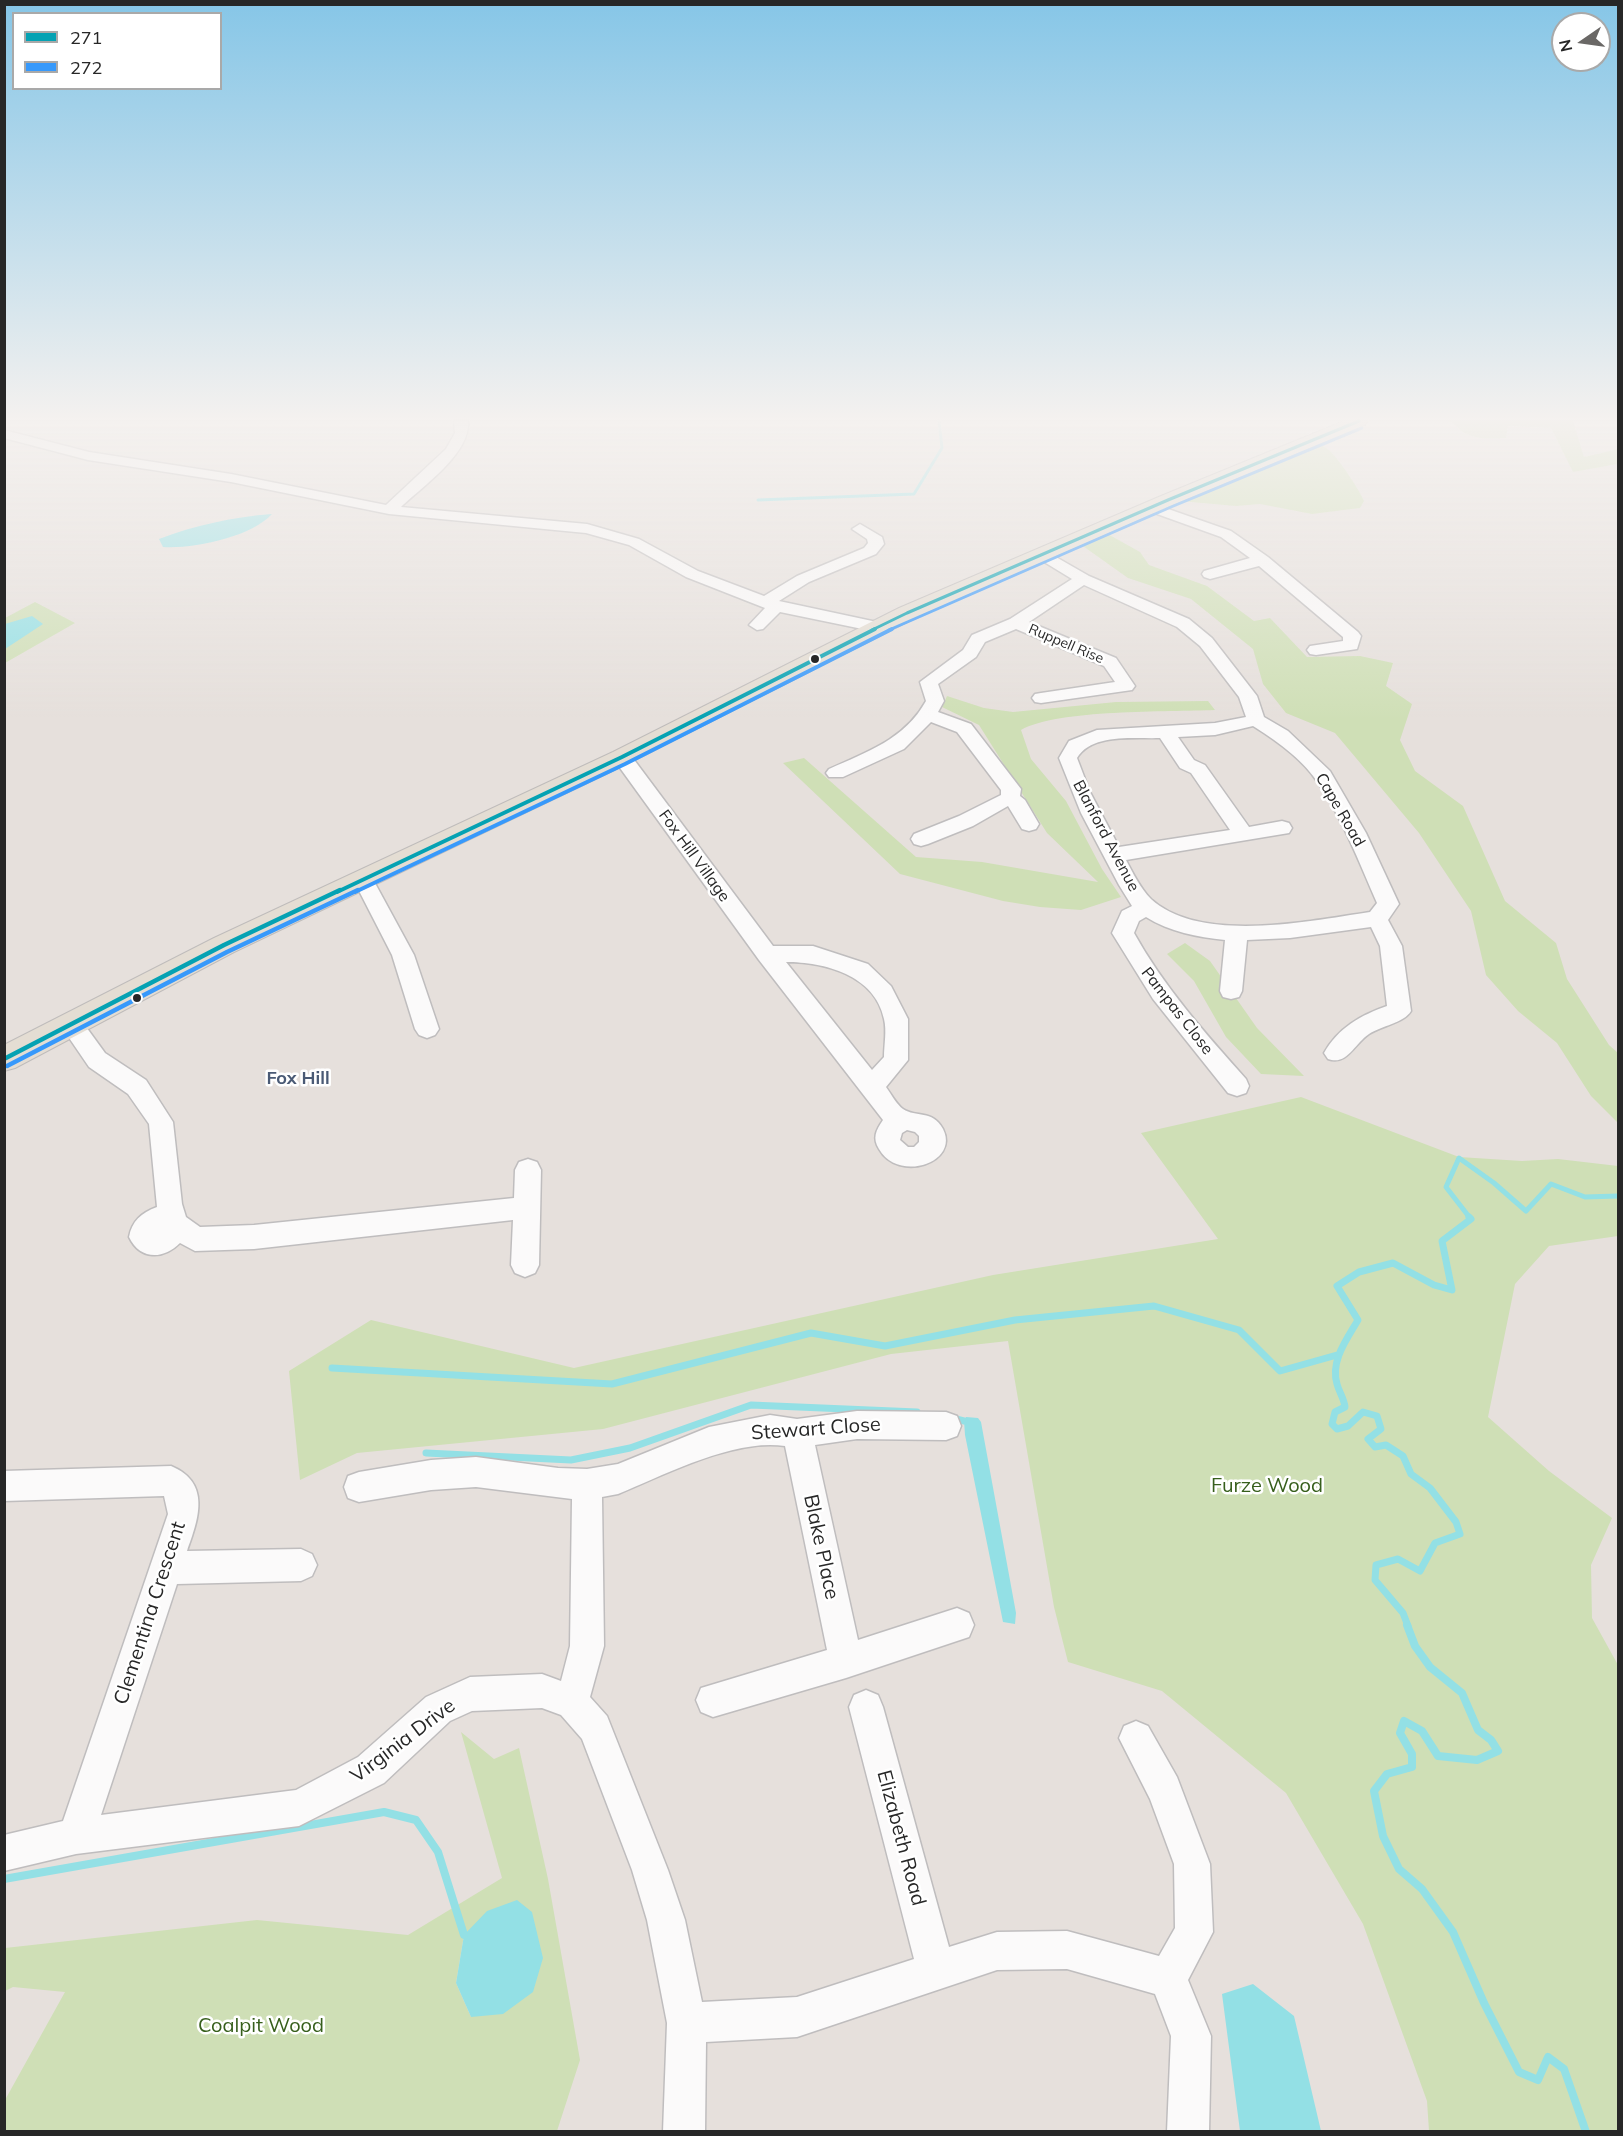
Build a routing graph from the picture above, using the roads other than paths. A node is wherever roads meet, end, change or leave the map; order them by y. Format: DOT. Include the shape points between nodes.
graph roads {
  1 [pos="504,521"];
  2 [pos="1120,521"];
  3 [pos="1196,521"];
  4 [pos="871,531"];
  5 [pos="1042,554"];
  6 [pos="1262,560"];
  7 [pos="1209,574"];
  8 [pos="1083,579"];
  9 [pos="771,604"];
  10 [pos="1016,623"];
  11 [pos="757,625"];
  12 [pos="877,627"];
  13 [pos="1316,650"];
  14 [pos="1041,698"];
  15 [pos="928,714"];
  16 [pos="1256,720"];
  17 [pos="1166,733"];
  18 [pos="622,757"];
  19 [pos="836,773"];
  20 [pos="1010,798"];
  21 [pos="1029,824"];
  22 [pos="1282,828"];
  23 [pos="1244,834"];
  24 [pos="921,839"];
  25 [pos="1114,855"];
  26 [pos="363,879"];
  27 [pos="1147,907"];
  28 [pos="1377,919"];
  29 [pos="1238,933"];
  30 [pos="767,954"];
  31 [pos="1231,991"];
  32 [pos="73,1026"];
  33 [pos="427,1029"];
  34 [pos="1336,1053"];
  35 [pos="4,1059"];
  36 [pos="1237,1086"];
  37 [pos="870,1088"];
  38 [pos="899,1122"];
  39 [pos="528,1170"];
  40 [pos="527,1207"];
  41 [pos="525,1265"];
  42 [pos="946,1425"];
  43 [pos="797,1433"];
  44 [pos="587,1484"];
  45 [pos="4,1486"];
  46 [pos="358,1487"];
  47 [pos="301,1565"];
  48 [pos="166,1568"];
  49 [pos="957,1625"];
  50 [pos="846,1660"];
  51 [pos="713,1700"];
  52 [pos="573,1702"];
  53 [pos="866,1707"];
  54 [pos="1136,1738"];
  55 [pos="76,1836"];
  56 [pos="4,1853"];
  57 [pos="936,1970"];
  58 [pos="1168,1978"];
  59 [pos="687,2023"];
  60 [pos="684,2132"];
  61 [pos="1188,2132"];
  1 -- 9 [label="street" via="609,534 634,542 692,574"];
  2 -- 5 [label="main road"];
  3 -- 6 [label="street" via="1226,534"];
  4 -- 9 [label="street" via="876,544 870,551 803,579"];
  5 -- 8 [label="street"];
  5 -- 12 [label="main road"];
  6 -- 7 [label="street"];
  6 -- 13 [label="street" via="1352,636 1351,645"];
  8 -- 10 [label="street, Ruppell Rise"];
  8 -- 16 [label="street" via="1183,623 1206,642 1248,696"];
  9 -- 11 [label="street"];
  9 -- 12 [label="street"];
  10 -- 14 [label="street, Ruppell Rise" via="1110,662 1126,686"];
  10 -- 15 [label="street, Ruppell Rise" via="978,639 970,653 929,682 935,700"];
  12 -- 18 [label="main road"];
  15 -- 19 [label="street" via="897,745"];
  15 -- 20 [label="street" via="964,728 1011,789"];
  16 -- 17 [label="street, Blanford Avenue" via="1215,729"];
  16 -- 28 [label="street, Cape Road" via="1281,735 1323,775 1356,833 1388,904"];
  17 -- 23 [label="street" via="1187,764 1198,769"];
  17 -- 25 [label="street, Blanford Avenue" via="1097,736 1076,745 1068,758 1075,780"];
  18 -- 26 [label="main road"];
  18 -- 30 [label="street, Fox Hill Village"];
  20 -- 21 [label="street"];
  20 -- 24 [label="street"];
  22 -- 23 [label="street"];
  23 -- 25 [label="street"];
  25 -- 27 [label="street, Blanford Avenue" via="1131,888"];
  26 -- 32 [label="main road" via="224,945"];
  26 -- 33 [label="street" via="403,955"];
  27 -- 29 [label="street, Blanford Avenue" via="1170,921 1203,931"];
  27 -- 36 [label="street, Pampas Close" via="1130,916 1123,933 1162,996"];
  28 -- 29 [label="street, Blanford Avenue"];
  28 -- 34 [label="street" via="1391,946 1400,1011 1371,1020 1349,1036"];
  29 -- 31 [label="street"];
  30 -- 37 [label="street, Fox Hill Village"];
  30 -- 37 [label="street" via="813,954 860,970 883,992 896,1019 896,1060"];
  32 -- 35 [label="main road"];
  32 -- 40 [label="street" via="97,1060 137,1087 161,1122 165,1222 195,1239 254,1237"];
  37 -- 38 [label="street, Fox Hill Village"];
  39 -- 40 [label="street"];
  40 -- 41 [label="street"];
  42 -- 43 [label="street, Stewart Close" via="857,1425"];
  43 -- 44 [label="street, Stewart Close" via="770,1429 709,1442 618,1479"];
  43 -- 50 [label="street, Blake Place"];
  44 -- 46 [label="street, Stewart Close" via="476,1472"];
  44 -- 52 [label="street" via="587,1646"];
  45 -- 48 [label="street, Clementina Crescent" via="171,1481 181,1492 184,1514"];
  47 -- 48 [label="street"];
  48 -- 55 [label="street, Clementina Crescent"];
  49 -- 50 [label="street"];
  50 -- 51 [label="street"];
  52 -- 55 [label="street, Virginia Drive" via="542,1691 470,1694 438,1709 370,1770 300,1808"];
  52 -- 59 [label="street" via="594,1728 650,1870 666,1920"];
  53 -- 57 [label="street, Elizabeth Road"];
  54 -- 58 [label="street" via="1164,1790 1192,1864 1194,1932"];
  55 -- 56 [label="street, Virginia Drive"];
  57 -- 58 [label="street" via="997,1951 1067,1950"];
  57 -- 59 [label="street" via="797,2016"];
  58 -- 61 [label="street" via="1191,2036"];
  59 -- 60 [label="street"];
}
